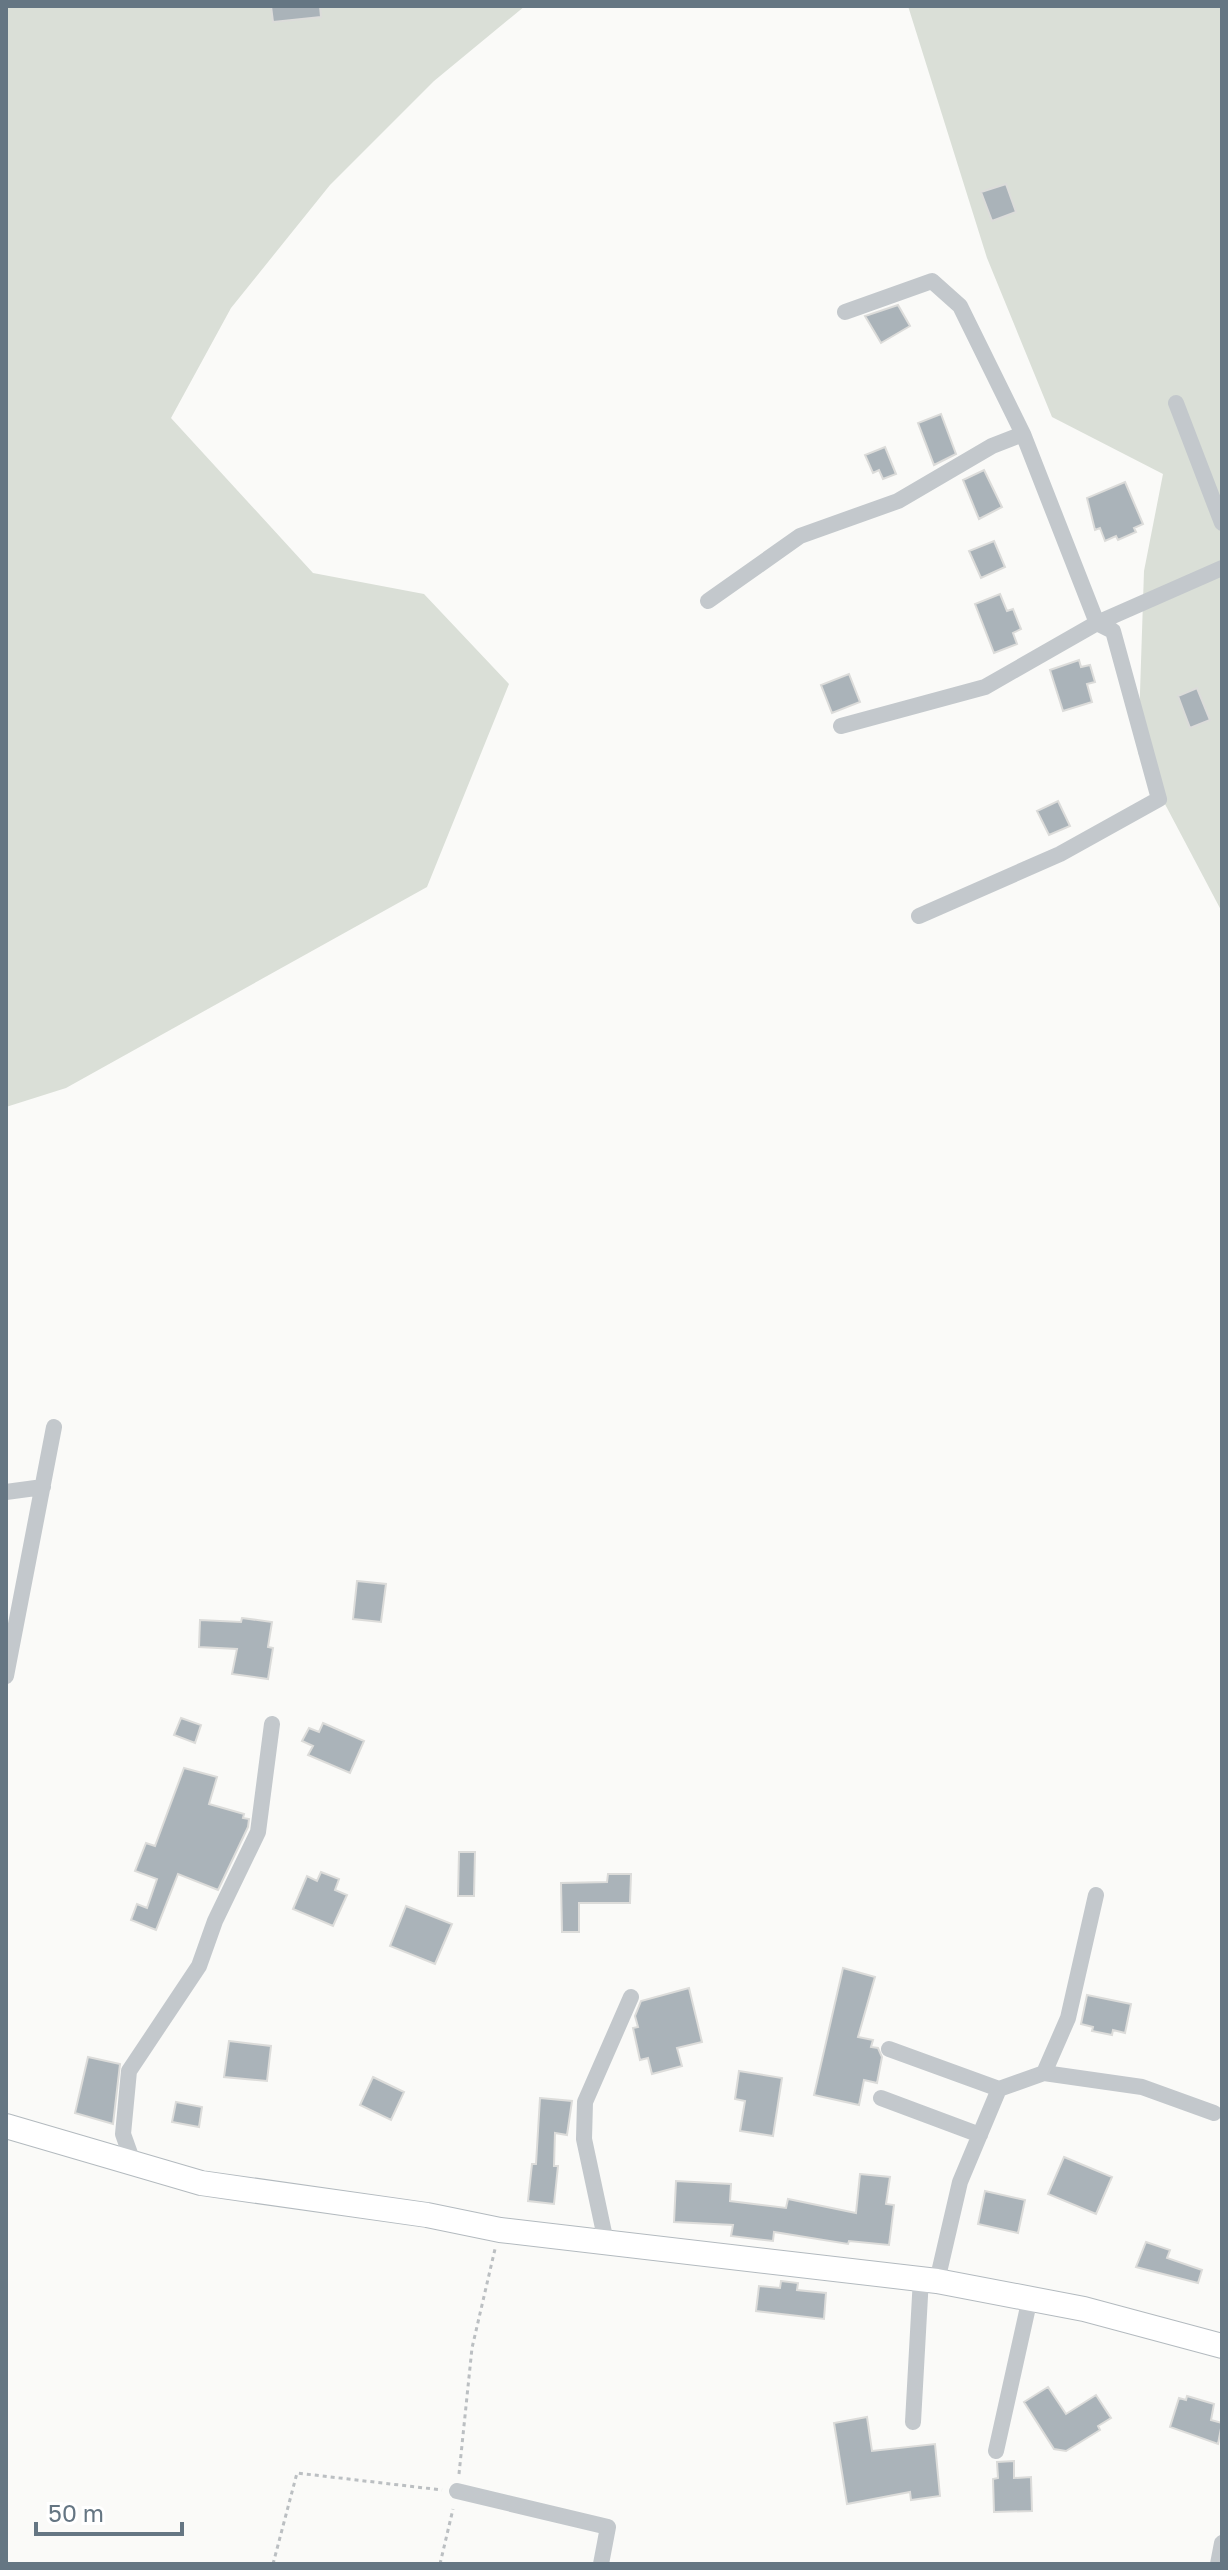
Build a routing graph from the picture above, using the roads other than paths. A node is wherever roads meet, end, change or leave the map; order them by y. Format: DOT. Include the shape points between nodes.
graph roads {
  1 [pos="845,312"];
  2 [pos="1176,403"];
  3 [pos="1023,434"];
  4 [pos="1222,523"];
  5 [pos="1222,568"];
  6 [pos="708,601"];
  7 [pos="1097,623"];
  8 [pos="841,726"];
  9 [pos="919,916"];
  10 [pos="54,1427"];
  11 [pos="43,1487"];
  12 [pos="6,1492"];
  13 [pos="6,1676"];
  14 [pos="272,1724"];
  15 [pos="1096,1895"];
  16 [pos="631,1997"];
  17 [pos="889,2049"];
  18 [pos="1044,2073"];
  19 [pos="999,2089"];
  20 [pos="881,2098"];
  21 [pos="1214,2113"];
  22 [pos="6,2126"];
  23 [pos="980,2135"];
  24 [pos="134,2165"];
  25 [pos="606,2242"];
  26 [pos="929,2280"];
  27 [pos="1030,2298"];
  28 [pos="1222,2346"];
  29 [pos="913,2422"];
  30 [pos="996,2451"];
  31 [pos="457,2491"];
  32 [pos="1222,2543"];
  33 [pos="601,2564"];
  34 [pos="1218,2564"];
  1 -- 3 [label="street" via="932,281 960,306"];
  2 -- 4 [label="street"];
  3 -- 6 [label="street" via="992,446 898,501 800,536"];
  3 -- 7 [label="street"];
  5 -- 7 [label="street"];
  7 -- 8 [label="street" via="985,687"];
  7 -- 9 [label="street" via="1113,631 1159,799 1060,854"];
  10 -- 11 [label="street"];
  11 -- 12 [label="street"];
  11 -- 13 [label="street"];
  14 -- 24 [label="street" via="258,1832 199,1966 129,2071 123,2134"];
  15 -- 18 [label="street" via="1068,2018"];
  16 -- 25 [label="street" via="585,2102 584,2139"];
  17 -- 19 [label="street"];
  18 -- 19 [label="street"];
  18 -- 21 [label="street" via="1142,2087"];
  19 -- 23 [label="street"];
  20 -- 23 [label="street"];
  22 -- 24 [label="street"];
  23 -- 26 [label="street"];
  24 -- 25 [label="street" via="201,2183"];
  25 -- 26 [label="street"];
  26 -- 27 [label="street"];
  26 -- 29 [label="street"];
  27 -- 28 [label="street"];
  27 -- 30 [label="street"];
  31 -- 33 [label="street" via="608,2527"];
  32 -- 34 [label="street"];
}
